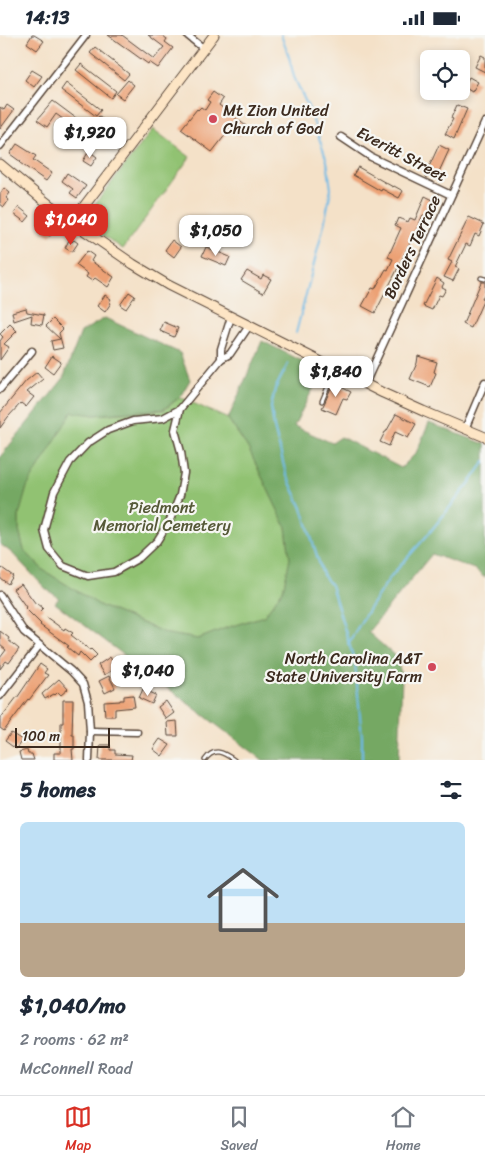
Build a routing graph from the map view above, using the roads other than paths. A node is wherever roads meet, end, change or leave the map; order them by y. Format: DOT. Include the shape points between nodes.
graph roads {
  1 [pos="86,35"];
  2 [pos="187,35"];
  3 [pos="214,35"];
  4 [pos="203,48"];
  5 [pos="485,122"];
  6 [pos="341,137"];
  7 [pos="0,146"];
  8 [pos="0,165"];
  9 [pos="451,195"];
  10 [pos="72,222"];
  11 [pos="231,317"];
  12 [pos="249,326"];
  13 [pos="32,351"];
  14 [pos="221,359"];
  15 [pos="336,369"];
  16 [pos="485,382"];
  17 [pos="365,384"];
  18 [pos="0,389"];
  19 [pos="322,401"];
  20 [pos="180,409"];
  21 [pos="466,429"];
  22 [pos="485,437"];
  23 [pos="0,595"];
  24 [pos="39,646"];
  25 [pos="0,696"];
  26 [pos="90,731"];
  27 [pos="137,732"];
  28 [pos="89,760"];
  29 [pos="205,760"];
  30 [pos="234,760"];
  1 -- 7 [label="street"];
  2 -- 4 [label="street"];
  3 -- 4 [label="street"];
  4 -- 10 [label="street"];
  5 -- 9 [label="street, Borders Terrace"];
  6 -- 9 [label="street, Everitt Street" via="371,157"];
  8 -- 10 [label="street"];
  9 -- 17 [label="street, Borders Terrace"];
  10 -- 11 [label="street" via="145,272"];
  11 -- 12 [label="street"];
  11 -- 14 [label="street"];
  12 -- 14 [label="street" via="230,354"];
  12 -- 15 [label="street"];
  13 -- 18 [label="street"];
  14 -- 20 [label="street"];
  15 -- 17 [label="street"];
  15 -- 19 [label="lane"];
  16 -- 21 [label="street"];
  17 -- 21 [label="street"];
  20 -- 20 [label="street" via="163,418 133,421 108,430 88,443 70,463 54,492 44,529 49,549 63,566 88,577 114,572 157,541 180,495 184,473 175,430"];
  21 -- 22 [label="street"];
  23 -- 24 [label="street" via="24,633"];
  24 -- 25 [label="street"];
  24 -- 26 [label="street" via="83,684"];
  26 -- 27 [label="street"];
  26 -- 28 [label="street"];
  29 -- 30 [label="lane" via="218,752"];
}
